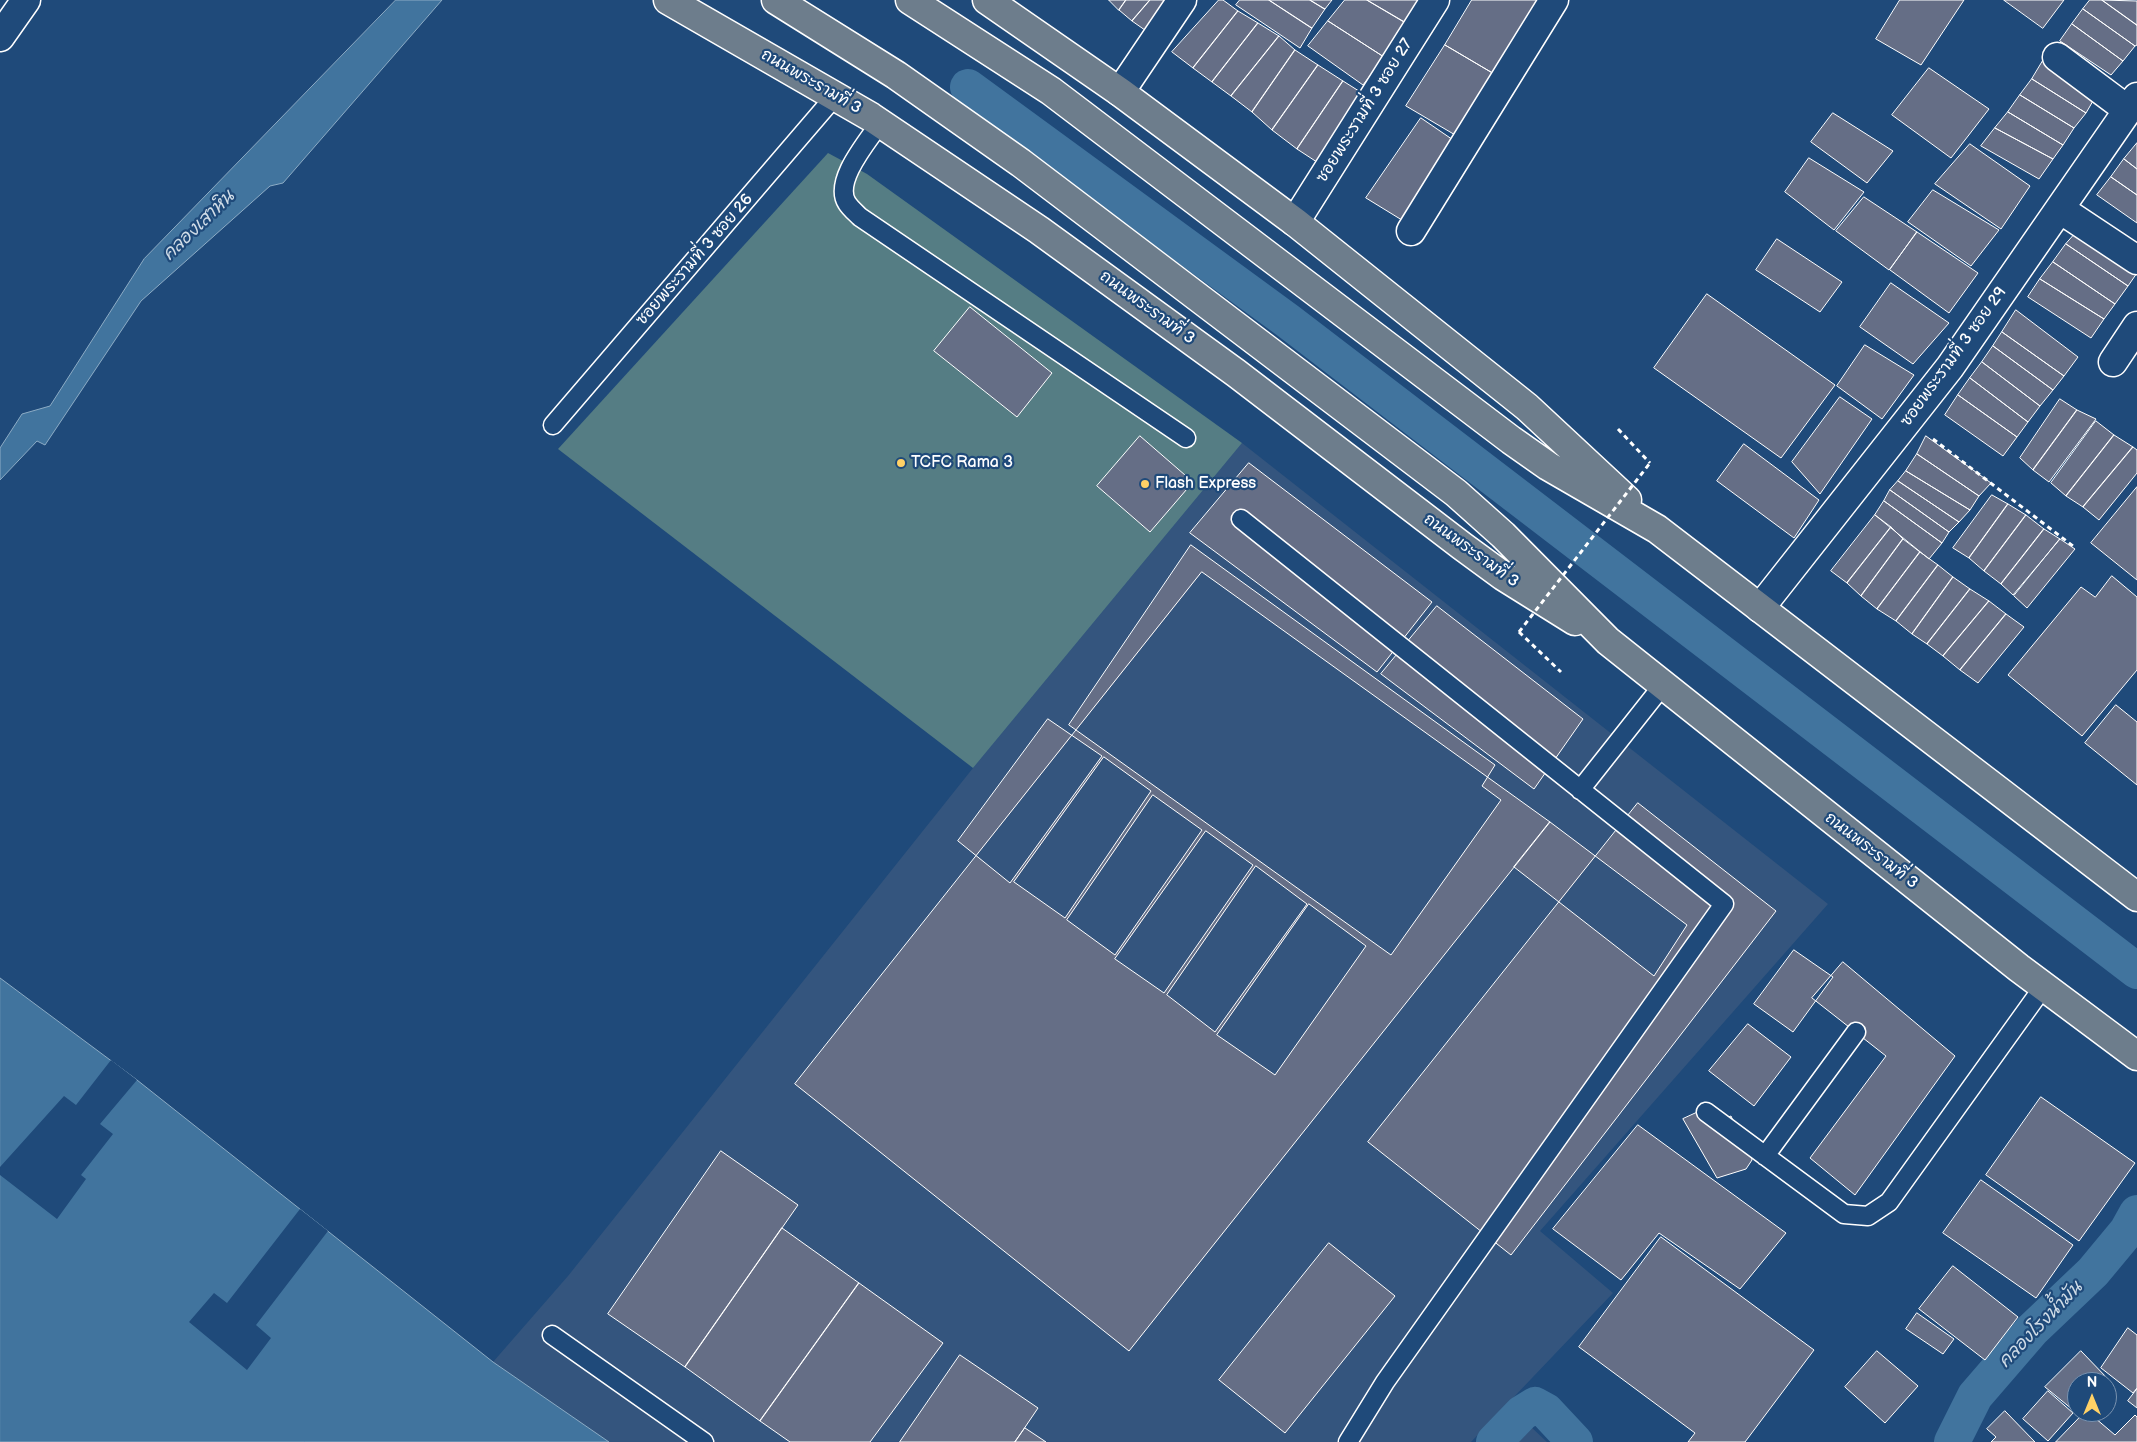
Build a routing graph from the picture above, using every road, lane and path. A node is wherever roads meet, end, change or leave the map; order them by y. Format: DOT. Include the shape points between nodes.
graph roads {
  1 [pos="26,0"];
  2 [pos="668,0"];
  3 [pos="776,0"];
  4 [pos="910,0"];
  5 [pos="987,0"];
  6 [pos="1182,0"];
  7 [pos="1435,0"];
  8 [pos="1554,0"];
  9 [pos="0,38"];
  10 [pos="2057,57"];
  11 [pos="1120,92"];
  12 [pos="836,95"];
  13 [pos="2132,104"];
  14 [pos="880,123"];
  15 [pos="2060,209"];
  16 [pos="1295,222"];
  17 [pos="1411,232"];
  18 [pos="2137,260"];
  19 [pos="2137,326"];
  20 [pos="2113,362"];
  21 [pos="1908,421"];
  22 [pos="553,425"];
  23 [pos="1618,429"];
  24 [pos="1186,438"];
  25 [pos="1241,519"];
  26 [pos="1656,530"];
  27 [pos="2073,546"];
  28 [pos="1760,608"];
  29 [pos="1608,641"];
  30 [pos="1562,672"];
  31 [pos="1663,685"];
  32 [pos="1580,790"];
  33 [pos="2137,897"];
  34 [pos="2044,986"];
  35 [pos="1856,1032"];
  36 [pos="2137,1056"];
  37 [pos="1706,1112"];
  38 [pos="1765,1156"];
  39 [pos="552,1334"];
  40 [pos="704,1442"];
  41 [pos="1348,1442"];
  1 -- 9 [label="street"];
  2 -- 12 [label="main road, ถนนพระรามที่ 3"];
  3 -- 29 [label="main road, ถนนพระรามที่ 3" via="896,76 1021,163 1456,493 1503,535"];
  4 -- 26 [label="main road" via="1051,91 1511,440 1548,466"];
  5 -- 11 [label="main road"];
  6 -- 11 [label="street"];
  7 -- 16 [label="street, ซอยพระรามที่ 3 ซอย 27"];
  8 -- 17 [label="street"];
  10 -- 13 [label="street"];
  11 -- 16 [label="main road"];
  12 -- 14 [label="main road, ถนนพระรามที่ 3"];
  12 -- 22 [label="lane, ซอยพระรามที่ 3 ซอย 26"];
  13 -- 15 [label="street, ซอยพระรามที่ 3 ซอย 29"];
  14 -- 24 [label="lane" via="844,182 846,201 860,218"];
  14 -- 29 [label="main road, ถนนพระรามที่ 3" via="1140,302 1483,561"];
  15 -- 18 [label="street"];
  15 -- 21 [label="street, ซอยพระรามที่ 3 ซอย 29" via="1950,367"];
  16 -- 26 [label="main road" via="1527,407"];
  19 -- 20 [label="street"];
  21 -- 27 [label="path"];
  21 -- 28 [label="street, ซอยพระรามที่ 3 ซอย 29"];
  23 -- 30 [label="path, bridge" via="1650,463 1519,632"];
  25 -- 32 [label="lane"];
  26 -- 28 [label="main road"];
  28 -- 33 [label="main road"];
  29 -- 31 [label="main road, ถนนพระรามที่ 3"];
  31 -- 32 [label="lane"];
  31 -- 34 [label="main road, ถนนพระรามที่ 3"];
  32 -- 41 [label="lane" via="1724,904 1385,1382"];
  34 -- 36 [label="main road, ถนนพระรามที่ 3"];
  34 -- 38 [label="lane" via="1889,1202 1868,1216 1844,1214"];
  35 -- 38 [label="lane"];
  37 -- 38 [label="lane"];
  39 -- 40 [label="lane"];
}
